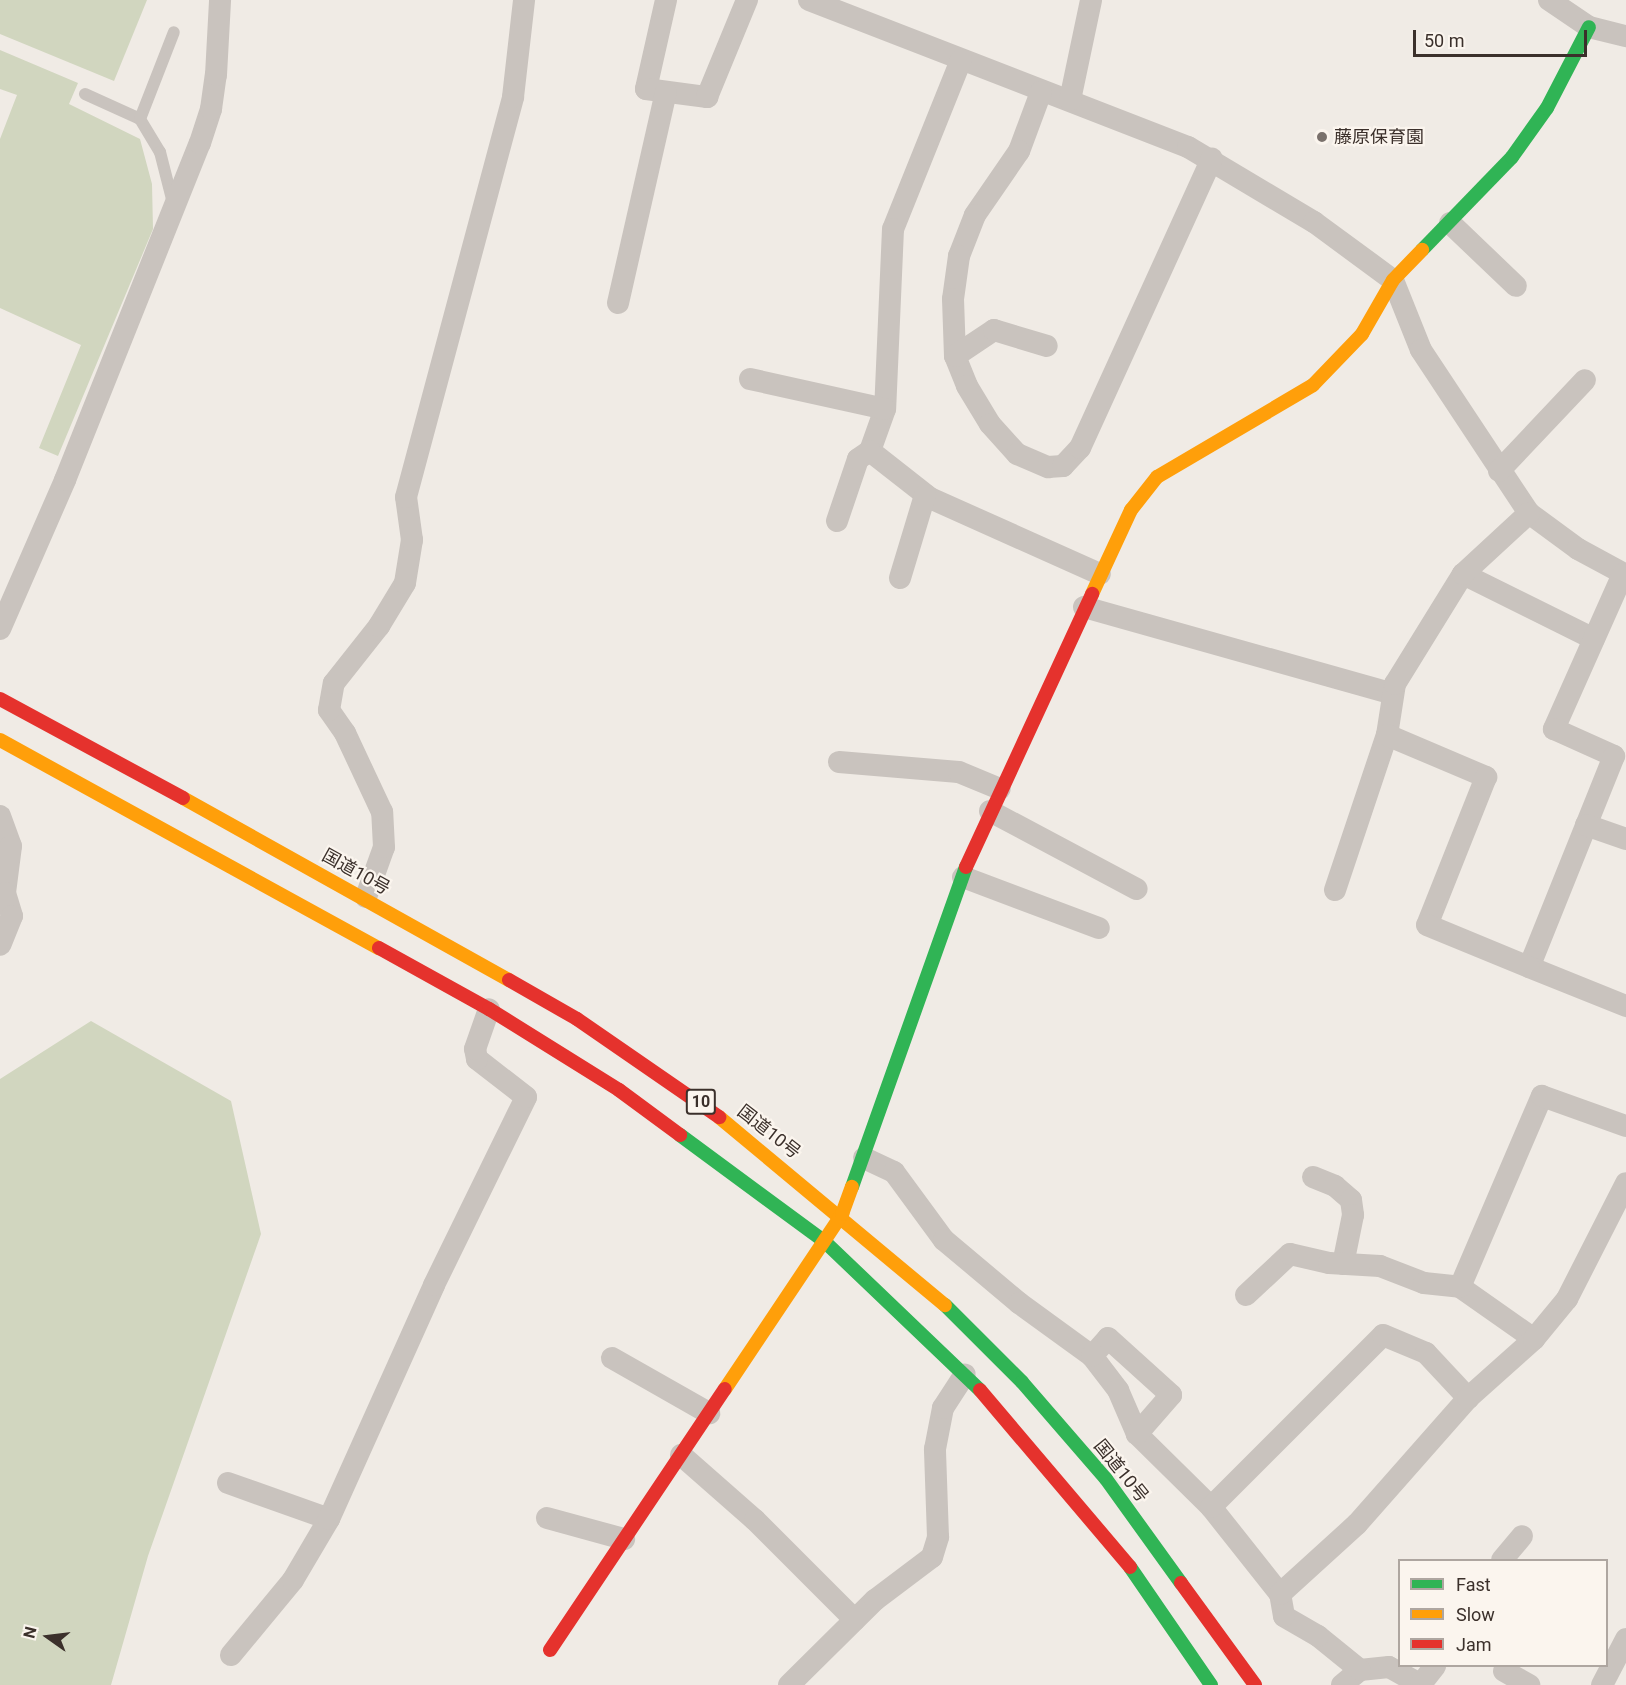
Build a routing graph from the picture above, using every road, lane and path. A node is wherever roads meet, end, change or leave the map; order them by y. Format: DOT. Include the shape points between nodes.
graph roads {
  1 [pos="220,0"];
  2 [pos="524,0"];
  3 [pos="666,0"];
  4 [pos="747,0"];
  5 [pos="809,0"];
  6 [pos="1091,0"];
  7 [pos="1549,0"];
  8 [pos="1589,27"];
  9 [pos="174,32"];
  10 [pos="1626,36"];
  11 [pos="962,60"];
  12 [pos="666,92"];
  13 [pos="1041,92"];
  14 [pos="85,94"];
  15 [pos="1070,100"];
  16 [pos="140,119"];
  17 [pos="1212,159"];
  18 [pos="175,210"];
  19 [pos="1450,223"];
  20 [pos="1393,280"];
  21 [pos="1516,286"];
  22 [pos="618,303"];
  23 [pos="1047,346"];
  24 [pos="955,356"];
  25 [pos="750,379"];
  26 [pos="1585,380"];
  27 [pos="885,409"];
  28 [pos="870,451"];
  29 [pos="1498,471"];
  30 [pos="925,495"];
  31 [pos="1529,513"];
  32 [pos="837,521"];
  33 [pos="1100,574"];
  34 [pos="1463,574"];
  35 [pos="1625,575"];
  36 [pos="900,578"];
  37 [pos="1084,607"];
  38 [pos="0,629"];
  39 [pos="1594,639"];
  40 [pos="1393,694"];
  41 [pos="0,699"];
  42 [pos="1387,735"];
  43 [pos="0,740"];
  44 [pos="839,762"];
  45 [pos="1000,789"];
  46 [pos="990,811"];
  47 [pos="0,816"];
  48 [pos="1586,825"];
  49 [pos="1626,839"];
  50 [pos="963,877"];
  51 [pos="1137,889"];
  52 [pos="1335,890"];
  53 [pos="366,897"];
  54 [pos="1099,928"];
  55 [pos="0,945"];
  56 [pos="1529,967"];
  57 [pos="1626,1006"];
  58 [pos="489,1008"];
  59 [pos="1626,1126"];
  60 [pos="864,1158"];
  61 [pos="1313,1177"];
  62 [pos="1626,1183"];
  63 [pos="842,1214"];
  64 [pos="824,1241"];
  65 [pos="1343,1264"];
  66 [pos="1460,1287"];
  67 [pos="1246,1295"];
  68 [pos="1534,1339"];
  69 [pos="1092,1356"];
  70 [pos="612,1358"];
  71 [pos="965,1374"];
  72 [pos="1468,1398"];
  73 [pos="709,1413"];
  74 [pos="1137,1434"];
  75 [pos="681,1455"];
  76 [pos="228,1483"];
  77 [pos="1211,1507"];
  78 [pos="547,1518"];
  79 [pos="329,1519"];
  80 [pos="1522,1536"];
  81 [pos="624,1539"];
  82 [pos="1503,1559"];
  83 [pos="1280,1594"];
  84 [pos="855,1620"];
  85 [pos="1626,1640"];
  86 [pos="550,1650"];
  87 [pos="231,1655"];
  88 [pos="1434,1667"];
  89 [pos="1360,1670"];
  90 [pos="1503,1674"];
  91 [pos="789,1685"];
  92 [pos="1211,1685"];
  93 [pos="1255,1685"];
  94 [pos="1342,1685"];
  95 [pos="1422,1685"];
  96 [pos="1529,1685"];
  97 [pos="1602,1685"];
  1 -- 18 [label="street" via="211,109"];
  2 -- 53 [label="street" via="513,97 406,497 412,540 405,583 379,626 334,683 330,701 329,711 345,733 382,812 384,848"];
  3 -- 12 [label="street" via="646,89"];
  4 -- 12 [label="street" via="707,97"];
  5 -- 11 [label="street"];
  6 -- 15 [label="street"];
  7 -- 8 [label="street"];
  8 -- 10 [label="street"];
  8 -- 19 [label="main road" via="1547,108 1504,165"];
  9 -- 16 [label="lane"];
  11 -- 13 [label="street"];
  11 -- 27 [label="street" via="893,229"];
  12 -- 22 [label="street"];
  13 -- 15 [label="street"];
  13 -- 24 [label="street" via="1019,151 975,215 959,256 953,298"];
  14 -- 16 [label="lane"];
  15 -- 17 [label="street"];
  16 -- 18 [label="lane" via="160,152"];
  17 -- 20 [label="street" via="1305,216"];
  17 -- 24 [label="street" via="1080,448 1063,466 1048,467 1017,454 990,424"];
  18 -- 38 [label="street"];
  19 -- 20 [label="main road"];
  19 -- 21 [label="street"];
  20 -- 29 [label="street" via="1421,350"];
  20 -- 33 [label="main road" via="1362,334 1313,385 1157,477 1131,510"];
  23 -- 24 [label="street" via="994,330"];
  25 -- 27 [label="street"];
  26 -- 29 [label="street"];
  27 -- 28 [label="street"];
  28 -- 30 [label="street"];
  28 -- 32 [label="street" via="858,459"];
  29 -- 31 [label="street"];
  30 -- 33 [label="street"];
  30 -- 36 [label="street"];
  31 -- 34 [label="street"];
  31 -- 35 [label="street" via="1578,549"];
  33 -- 37 [label="main road"];
  34 -- 39 [label="street"];
  34 -- 40 [label="street" via="1395,684"];
  35 -- 39 [label="street"];
  37 -- 40 [label="street"];
  37 -- 45 [label="main road"];
  39 -- 48 [label="street" via="1554,729 1614,756"];
  40 -- 42 [label="street"];
  41 -- 53 [label="main road, 国道10号 / 10"];
  42 -- 52 [label="street"];
  42 -- 56 [label="street" via="1486,777 1427,925"];
  43 -- 58 [label="main road, 10"];
  44 -- 45 [label="street" via="959,772"];
  45 -- 46 [label="main road"];
  46 -- 50 [label="main road"];
  46 -- 51 [label="street"];
  47 -- 55 [label="street" via="11,846 5,893 12,916"];
  48 -- 49 [label="street"];
  48 -- 56 [label="street"];
  50 -- 54 [label="street"];
  50 -- 60 [label="main road"];
  53 -- 63 [label="main road, 国道10号 / 10" via="577,1019 676,1083"];
  56 -- 57 [label="street"];
  58 -- 64 [label="main road, 10" via="628,1097"];
  58 -- 79 [label="street" via="475,1049 477,1059 526,1097 434,1285"];
  59 -- 66 [label="street" via="1542,1096"];
  60 -- 63 [label="main road"];
  60 -- 69 [label="street" via="894,1172 944,1240 1018,1303"];
  61 -- 65 [label="street" via="1335,1186 1351,1200 1353,1215"];
  62 -- 68 [label="street" via="1567,1299"];
  63 -- 64 [label="main road"];
  63 -- 93 [label="main road, 国道10号 / 10" via="939,1299 1022,1382 1152,1538"];
  64 -- 71 [label="main road, 10"];
  64 -- 73 [label="main road"];
  65 -- 66 [label="street" via="1380,1266 1424,1283"];
  65 -- 67 [label="street" via="1290,1254"];
  66 -- 68 [label="street"];
  68 -- 72 [label="street"];
  69 -- 74 [label="street" via="1118,1390"];
  69 -- 74 [label="street" via="1107,1338 1171,1395"];
  70 -- 73 [label="street"];
  71 -- 84 [label="street" via="943,1408 935,1449 938,1537 932,1557"];
  71 -- 92 [label="main road, 10" via="1131,1568"];
  72 -- 77 [label="street" via="1426,1353 1383,1335"];
  72 -- 83 [label="street" via="1357,1524"];
  73 -- 75 [label="main road"];
  74 -- 77 [label="street"];
  75 -- 81 [label="main road"];
  75 -- 84 [label="street" via="755,1520"];
  76 -- 79 [label="street"];
  77 -- 83 [label="street"];
  78 -- 81 [label="street"];
  79 -- 87 [label="street" via="293,1580"];
  80 -- 82 [label="street"];
  81 -- 86 [label="main road"];
  83 -- 89 [label="street" via="1284,1616 1318,1636"];
  84 -- 91 [label="street"];
  85 -- 97 [label="street"];
  88 -- 95 [label="street"];
  89 -- 94 [label="street"];
  89 -- 95 [label="street" via="1389,1668"];
  90 -- 96 [label="street"];
}
